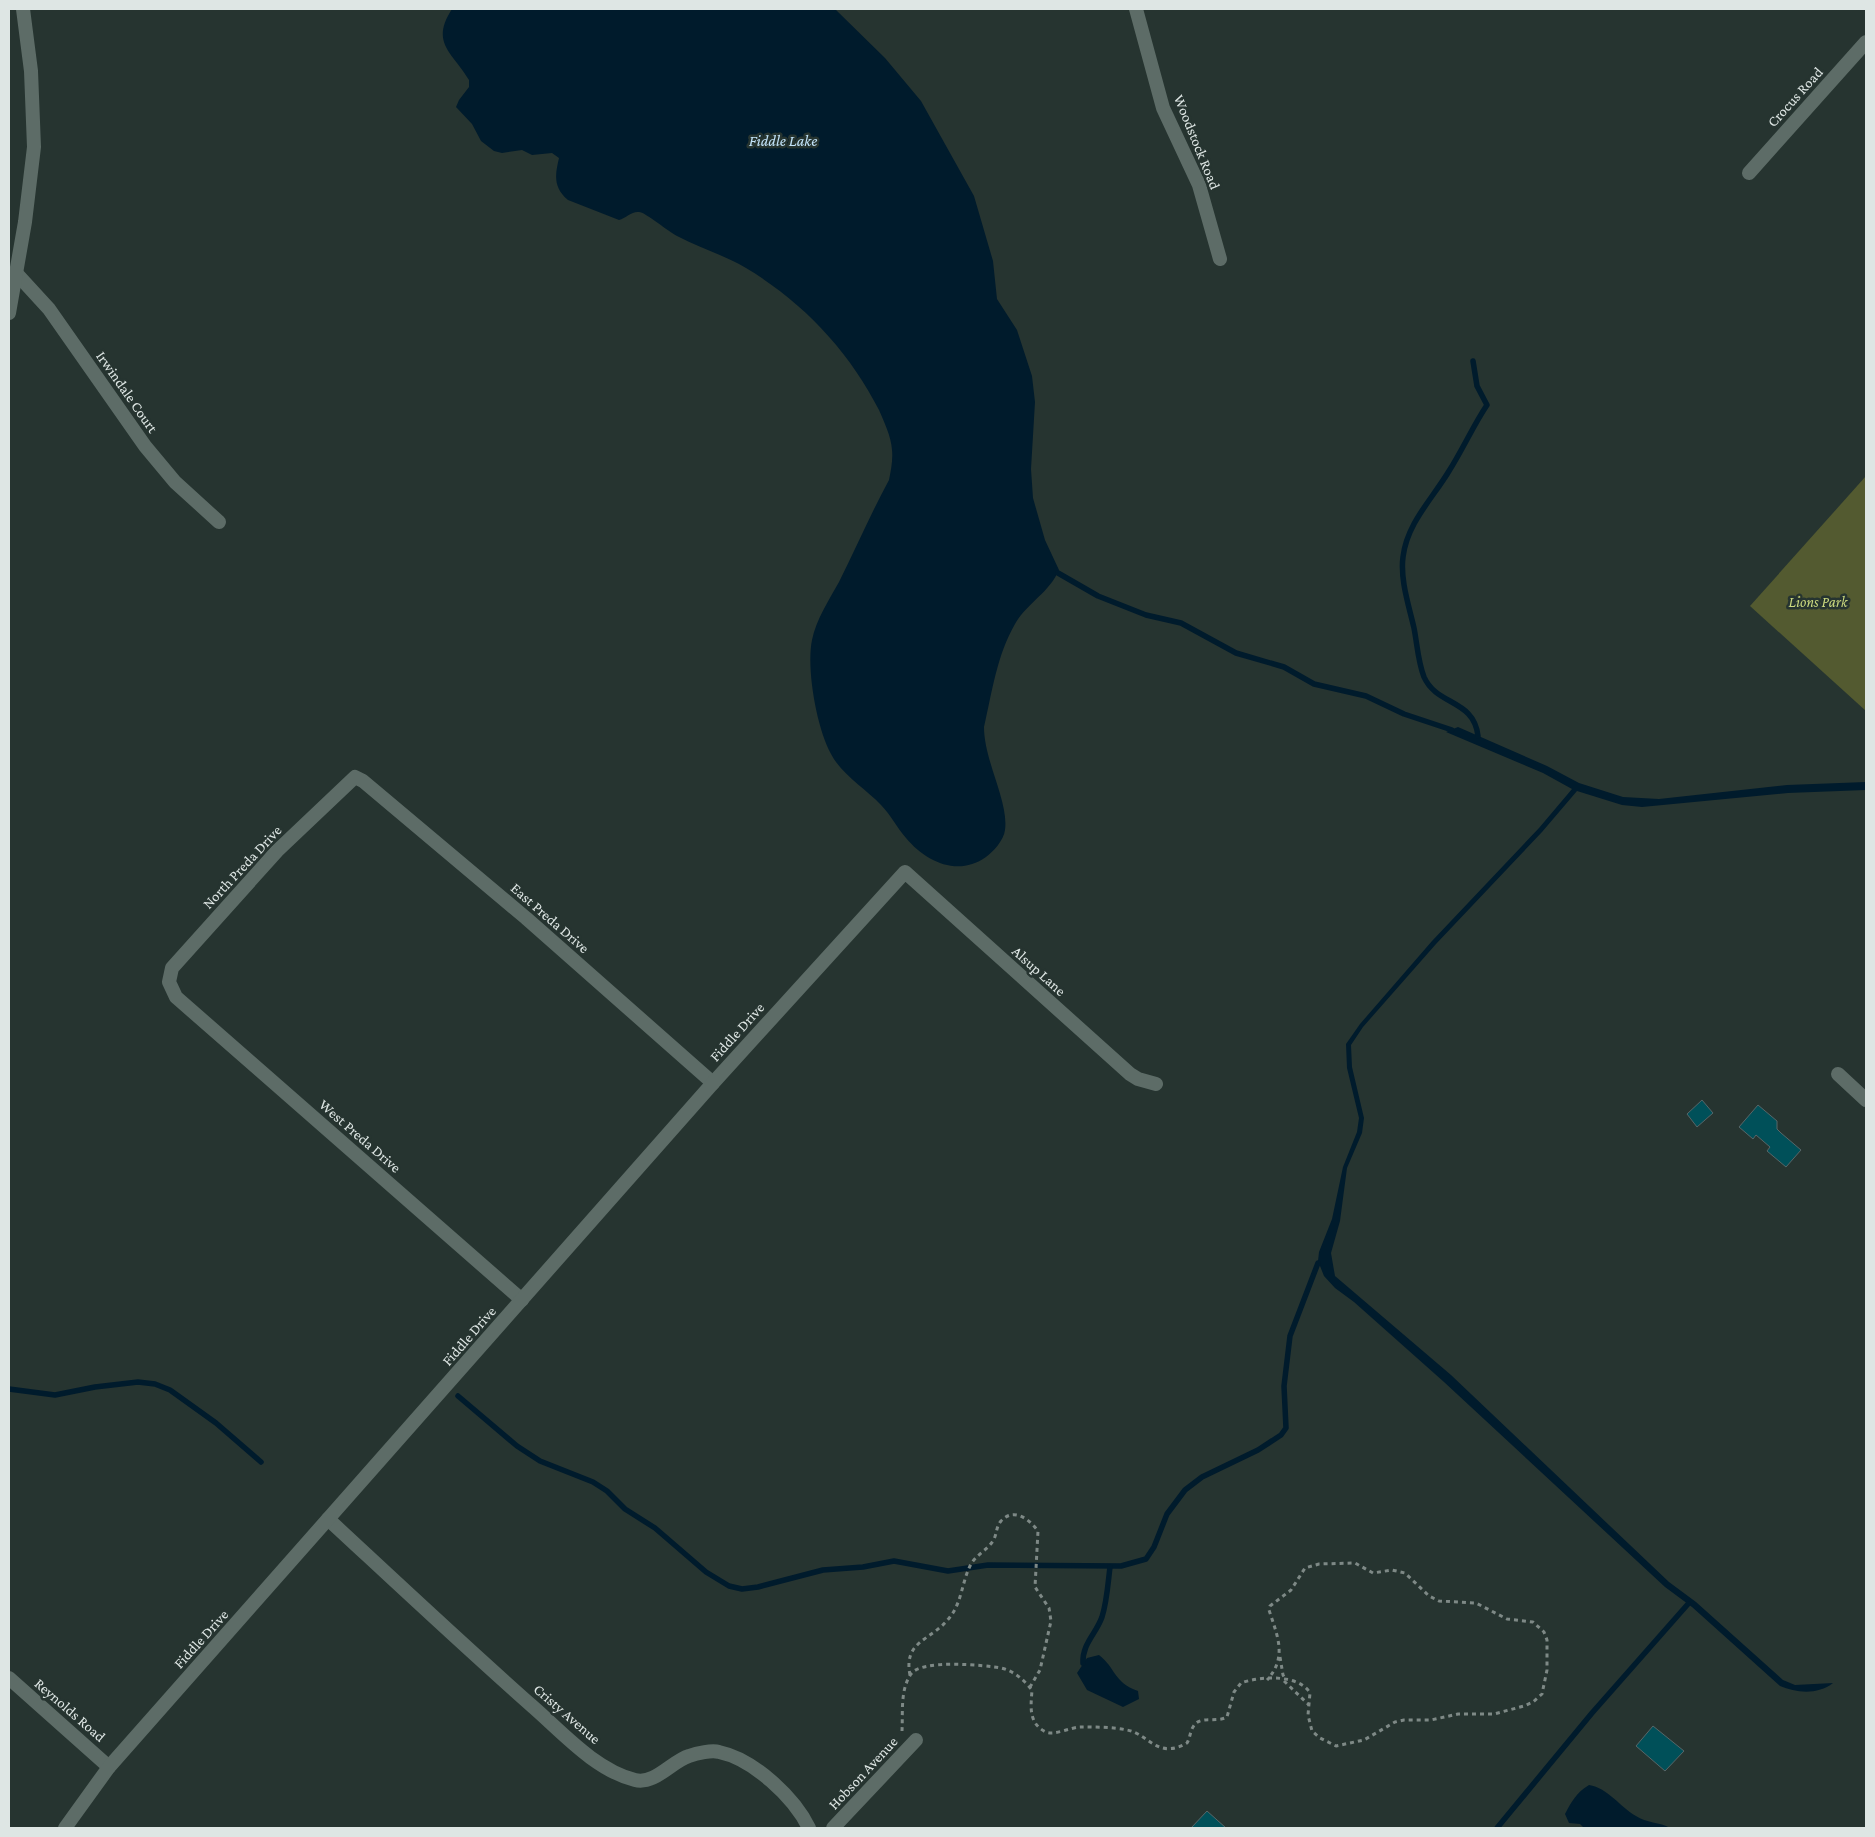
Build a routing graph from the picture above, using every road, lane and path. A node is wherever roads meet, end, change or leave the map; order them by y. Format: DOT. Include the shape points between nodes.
graph roads {
  1 [pos="23,9"];
  2 [pos="1136,9"];
  3 [pos="1866,42"];
  4 [pos="1749,172"];
  5 [pos="1220,259"];
  6 [pos="16,273"];
  7 [pos="9,313"];
  8 [pos="219,522"];
  9 [pos="363,780"];
  10 [pos="906,872"];
  11 [pos="176,998"];
  12 [pos="1838,1074"];
  13 [pos="713,1083"];
  14 [pos="1156,1084"];
  15 [pos="1866,1100"];
  16 [pos="522,1300"];
  17 [pos="328,1520"];
  18 [pos="1280,1654"];
  19 [pos="910,1676"];
  20 [pos="9,1678"];
  21 [pos="1267,1680"];
  22 [pos="1285,1680"];
  23 [pos="1030,1687"];
  24 [pos="1309,1705"];
  25 [pos="916,1740"];
  26 [pos="903,1754"];
  27 [pos="110,1766"];
  28 [pos="65,1828"];
  29 [pos="808,1828"];
  30 [pos="833,1828"];
  1 -- 6 [label="street" via="31,71 34,148"];
  2 -- 5 [label="street, Woodstock Road" via="1163,108 1199,185"];
  3 -- 4 [label="street, Crocus Road"];
  6 -- 7 [label="street"];
  6 -- 8 [label="street, Irwindale Court" via="49,309 145,446 175,482"];
  9 -- 11 [label="street, North Preda Drive" via="355,777 277,851 172,968 169,982"];
  9 -- 13 [label="street, East Preda Drive"];
  10 -- 13 [label="street, Fiddle Drive"];
  10 -- 14 [label="street, Alsup Lane" via="1130,1074"];
  11 -- 16 [label="street, West Preda Drive"];
  12 -- 15 [label="street"];
  13 -- 16 [label="street, Fiddle Drive"];
  16 -- 17 [label="street, Fiddle Drive"];
  17 -- 27 [label="street, Fiddle Drive"];
  17 -- 29 [label="street, Cristy Avenue" via="506,1683 607,1768 637,1781 656,1776 688,1756 718,1752 750,1765 775,1785 803,1815"];
  18 -- 21 [label="path"];
  18 -- 22 [label="path"];
  18 -- 24 [label="path" via="1270,1606 1290,1590 1306,1568 1341,1562 1355,1563 1373,1573 1399,1570 1439,1601 1476,1603 1507,1620 1533,1622 1544,1632 1547,1640 1544,1686 1537,1699 1524,1706 1494,1714 1404,1720 1364,1740 1336,1746 1312,1731 1308,1722"];
  19 -- 23 [label="path" via="920,1667 936,1664 1002,1668 1021,1677"];
  19 -- 23 [label="path" via="908,1658 912,1649 950,1617 974,1558 995,1538 1000,1522 1018,1514 1038,1530 1035,1587 1049,1608 1052,1621 1040,1670"];
  19 -- 26 [label="path" via="904,1688"];
  20 -- 27 [label="street, Reynolds Road"];
  21 -- 22 [label="path"];
  21 -- 23 [label="path" via="1241,1683 1234,1692 1227,1717 1217,1722 1201,1720 1193,1726 1187,1743 1170,1748 1154,1746 1129,1730 1079,1727 1051,1734 1044,1731 1031,1714"];
  22 -- 24 [label="path"];
  22 -- 24 [label="path" via="1300,1682 1306,1687 1310,1693"];
  25 -- 26 [label="street, Hobson Avenue"];
  26 -- 30 [label="street, Hobson Avenue"];
  27 -- 28 [label="street, Fiddle Drive"];
}
